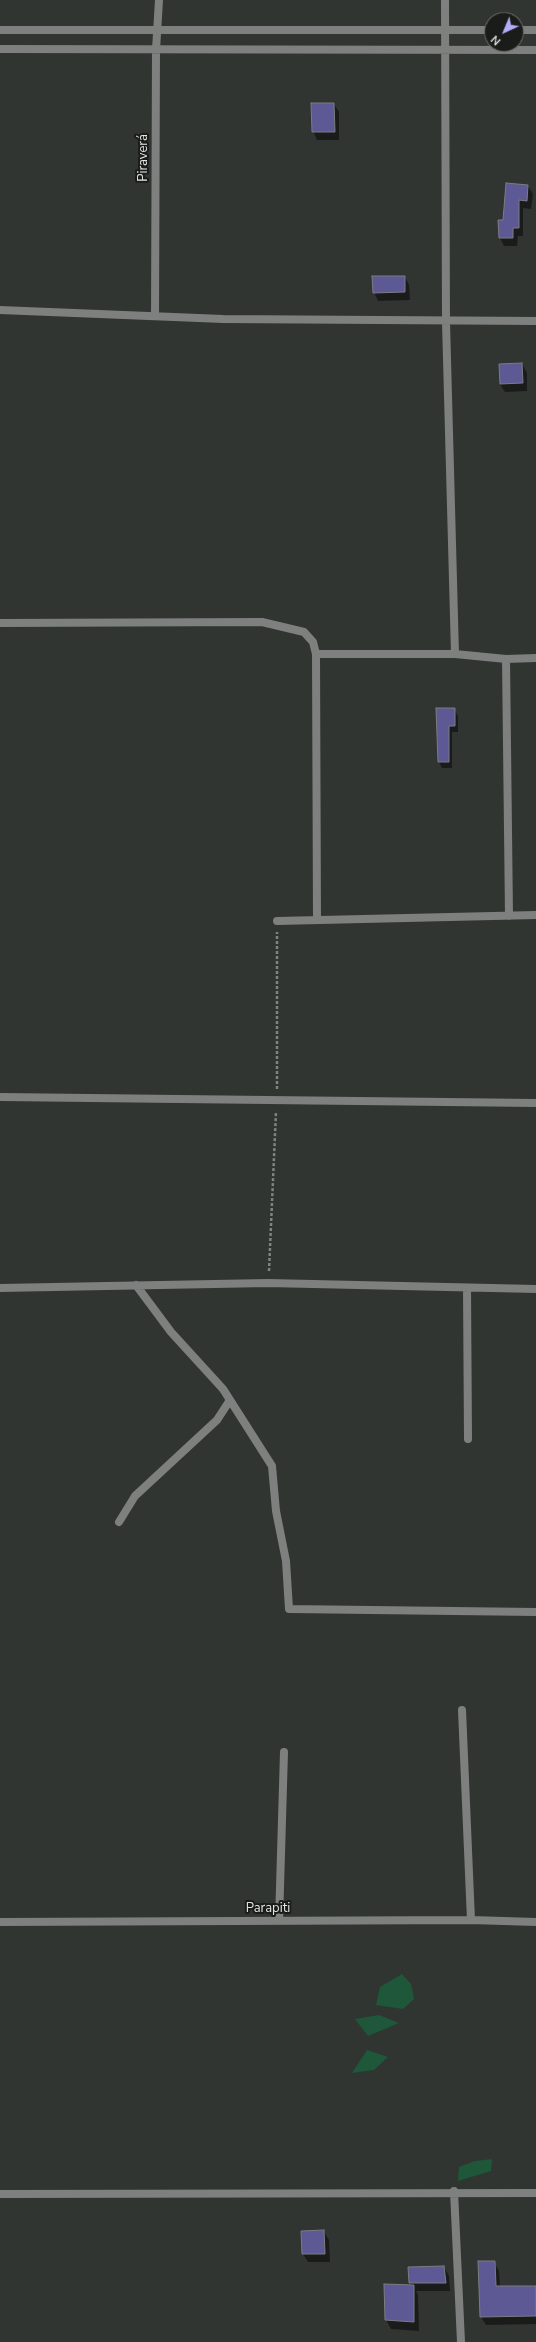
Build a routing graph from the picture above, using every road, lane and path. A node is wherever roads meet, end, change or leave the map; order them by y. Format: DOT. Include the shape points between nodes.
graph roads {
  1 [pos="159,0"];
  2 [pos="445,0"];
  3 [pos="0,30"];
  4 [pos="158,30"];
  5 [pos="445,30"];
  6 [pos="484,30"];
  7 [pos="524,30"];
  8 [pos="536,30"];
  9 [pos="0,49"];
  10 [pos="156,50"];
  11 [pos="444,50"];
  12 [pos="536,50"];
  13 [pos="0,310"];
  14 [pos="155,316"];
  15 [pos="536,321"];
  16 [pos="446,322"];
  17 [pos="0,623"];
  18 [pos="316,654"];
  19 [pos="455,654"];
  20 [pos="536,658"];
  21 [pos="506,659"];
  22 [pos="536,915"];
  23 [pos="509,916"];
  24 [pos="317,920"];
  25 [pos="277,921"];
  26 [pos="0,1097"];
  27 [pos="536,1103"];
  28 [pos="136,1285"];
  29 [pos="0,1288"];
  30 [pos="467,1288"];
  31 [pos="536,1290"];
  32 [pos="230,1400"];
  33 [pos="468,1438"];
  34 [pos="119,1522"];
  35 [pos="536,1612"];
  36 [pos="462,1710"];
  37 [pos="284,1752"];
  38 [pos="471,1920"];
  39 [pos="279,1921"];
  40 [pos="0,1922"];
  41 [pos="536,1922"];
  42 [pos="454,2191"];
  43 [pos="536,2192"];
  44 [pos="0,2194"];
  45 [pos="460,2342"];
  1 -- 4 [label="street, Piraverá"];
  2 -- 5 [label="street"];
  3 -- 4 [label="street"];
  4 -- 5 [label="street"];
  4 -- 10 [label="street, Piraverá"];
  5 -- 6 [label="street"];
  5 -- 11 [label="street"];
  7 -- 8 [label="street"];
  9 -- 10 [label="street"];
  10 -- 11 [label="street"];
  10 -- 14 [label="street, Piraverá"];
  11 -- 12 [label="street"];
  11 -- 16 [label="street"];
  13 -- 14 [label="street"];
  14 -- 16 [label="street"];
  15 -- 16 [label="street"];
  16 -- 19 [label="street"];
  17 -- 18 [label="street" via="262,622 304,632 314,642"];
  18 -- 19 [label="street"];
  18 -- 24 [label="street"];
  19 -- 21 [label="street"];
  20 -- 21 [label="street"];
  21 -- 23 [label="street"];
  22 -- 23 [label="street"];
  23 -- 24 [label="street"];
  24 -- 25 [label="street"];
  26 -- 27 [label="street"];
  28 -- 29 [label="street"];
  28 -- 30 [label="street" via="268,1284"];
  28 -- 32 [label="street" via="171,1332"];
  30 -- 31 [label="street"];
  30 -- 33 [label="street"];
  32 -- 34 [label="street" via="218,1420 135,1496"];
  32 -- 35 [label="street" via="272,1466 276,1511 286,1561 289,1610"];
  36 -- 38 [label="street"];
  37 -- 39 [label="street"];
  38 -- 39 [label="street, Parapiti"];
  38 -- 41 [label="street, Parapiti"];
  39 -- 40 [label="street, Parapiti"];
  42 -- 43 [label="street"];
  42 -- 44 [label="street"];
  42 -- 45 [label="street"];
}
